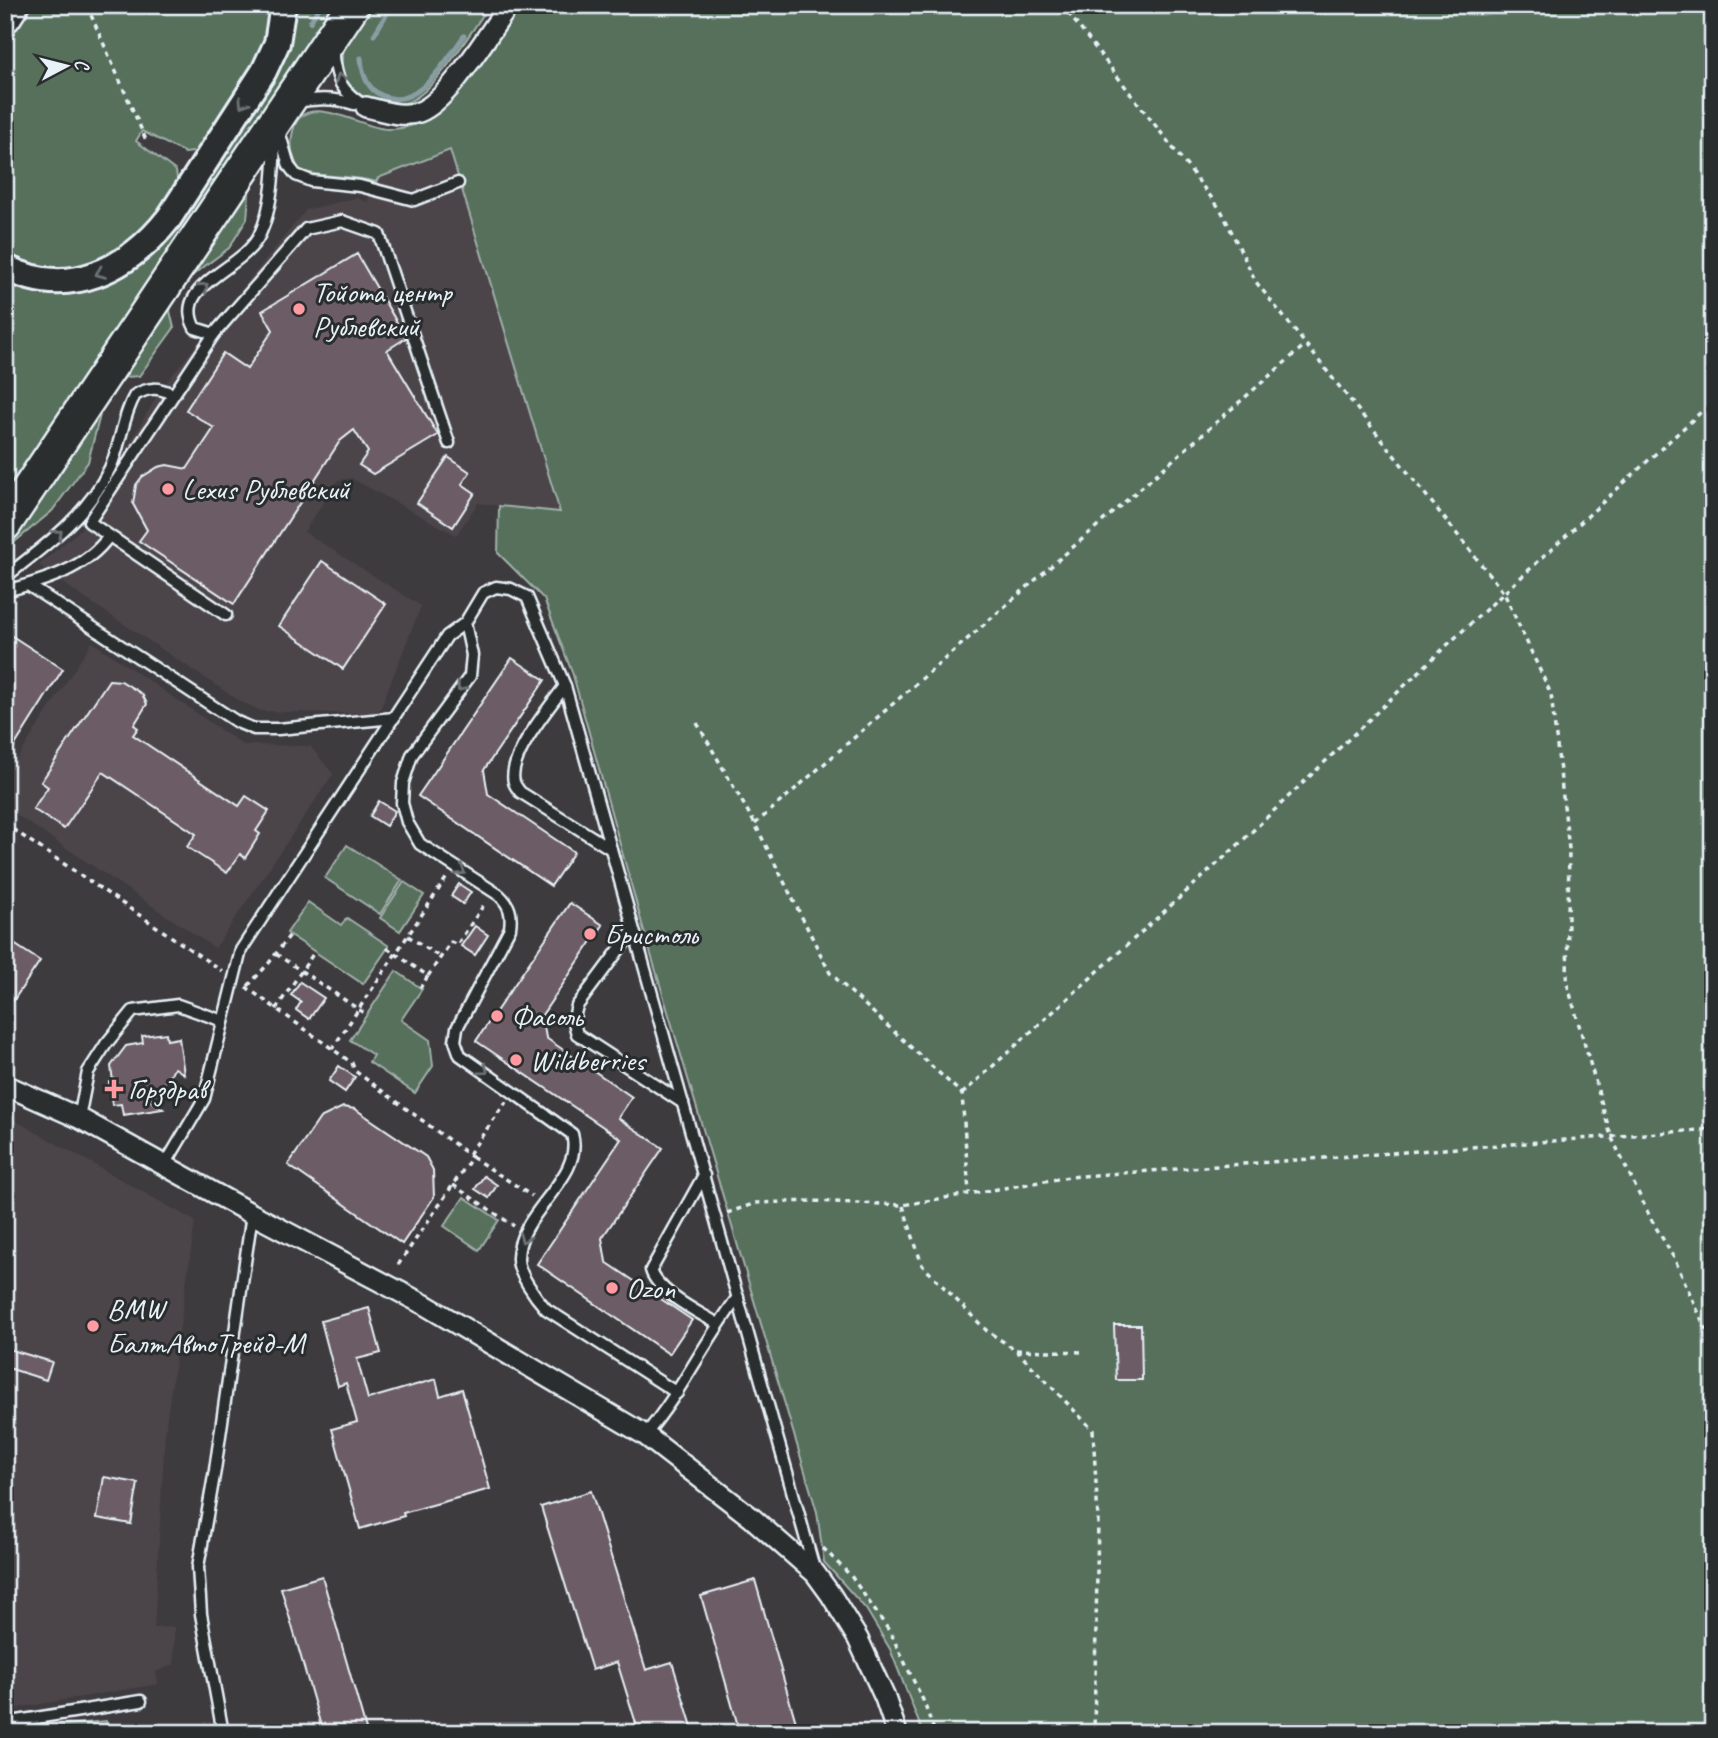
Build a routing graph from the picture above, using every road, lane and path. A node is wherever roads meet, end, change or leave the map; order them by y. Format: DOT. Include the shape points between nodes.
graph roads {
  1 [pos="12,5"];
  2 [pos="283,5"];
  3 [pos="353,5"];
  4 [pos="509,5"];
  5 [pos="1062,5"];
  6 [pos="87,6"];
  7 [pos="5,16"];
  8 [pos="332,38"];
  9 [pos="366,107"];
  10 [pos="281,112"];
  11 [pos="146,141"];
  12 [pos="458,183"];
  13 [pos="5,267"];
  14 [pos="214,334"];
  15 [pos="1306,344"];
  16 [pos="172,394"];
  17 [pos="1713,401"];
  18 [pos="449,443"];
  19 [pos="5,524"];
  20 [pos="109,536"];
  21 [pos="5,577"];
  22 [pos="28,585"];
  23 [pos="5,591"];
  24 [pos="1504,593"];
  25 [pos="226,615"];
  26 [pos="465,623"];
  27 [pos="565,686"];
  28 [pos="394,718"];
  29 [pos="697,723"];
  30 [pos="5,824"];
  31 [pos="755,824"];
  32 [pos="611,849"];
  33 [pos="454,866"];
  34 [pos="493,892"];
  35 [pos="633,931"];
  36 [pos="290,934"];
  37 [pos="408,936"];
  38 [pos="387,948"];
  39 [pos="315,951"];
  40 [pos="276,954"];
  41 [pos="396,954"];
  42 [pos="441,958"];
  43 [pos="302,971"];
  44 [pos="428,976"];
  45 [pos="233,978"];
  46 [pos="246,987"];
  47 [pos="420,988"];
  48 [pos="276,1009"];
  49 [pos="359,1009"];
  50 [pos="367,1015"];
  51 [pos="223,1021"];
  52 [pos="332,1049"];
  53 [pos="5,1085"];
  54 [pos="513,1091"];
  55 [pos="962,1094"];
  56 [pos="683,1103"];
  57 [pos="79,1118"];
  58 [pos="1713,1129"];
  59 [pos="1611,1136"];
  60 [pos="470,1155"];
  61 [pos="165,1165"];
  62 [pos="704,1175"];
  63 [pos="453,1185"];
  64 [pos="970,1192"];
  65 [pos="543,1203"];
  66 [pos="903,1205"];
  67 [pos="252,1214"];
  68 [pos="715,1217"];
  69 [pos="524,1233"];
  70 [pos="383,1283"];
  71 [pos="738,1297"];
  72 [pos="718,1324"];
  73 [pos="1713,1345"];
  74 [pos="1016,1350"];
  75 [pos="1084,1352"];
  76 [pos="677,1393"];
  77 [pos="645,1435"];
  78 [pos="805,1538"];
  79 [pos="815,1573"];
  80 [pos="141,1701"];
  81 [pos="5,1723"];
  82 [pos="223,1733"];
  83 [pos="897,1733"];
  84 [pos="934,1733"];
  85 [pos="1094,1733"];
  1 -- 7 [label="main road"];
  2 -- 13 [label="street, one-way" via="277,43 264,71 154,238 136,254 88,277 41,280"];
  3 -- 8 [label="main road"];
  4 -- 9 [label="street" via="435,103 405,114"];
  5 -- 15 [label="path" via="1221,210 1256,282"];
  6 -- 11 [label="path"];
  9 -- 8 [label="lane, one-way" via="347,94 336,77"];
  8 -- 10 [label="main road"];
  9 -- 10 [label="lane" via="314,99"];
  10 -- 12 [label="lane" via="289,166 296,175 414,200"];
  14 -- 10 [label="lane, one-way" via="195,328 188,315 190,301 259,237 266,218"];
  10 -- 19 [label="main road"];
  14 -- 16 [label="lane"];
  14 -- 18 [label="lane" via="306,229 342,221 379,234"];
  15 -- 24 [label="path"];
  15 -- 31 [label="path"];
  16 -- 20 [label="lane" via="89,522"];
  21 -- 16 [label="lane, one-way" via="74,521 97,491 111,467 135,395 153,388"];
  17 -- 24 [label="path"];
  20 -- 22 [label="lane" via="91,557"];
  20 -- 25 [label="lane"];
  22 -- 23 [label="lane"];
  22 -- 28 [label="lane" via="254,729"];
  24 -- 55 [label="path" via="1238,844"];
  24 -- 59 [label="path" via="1551,694 1569,849 1567,984"];
  26 -- 27 [label="lane" via="483,593 496,587 527,597"];
  26 -- 28 [label="lane" via="447,636"];
  26 -- 33 [label="lane, one-way" via="472,655 470,676 412,755 401,803 420,844"];
  27 -- 32 [label="lane"];
  27 -- 32 [label="lane" via="525,744 514,782 520,792"];
  28 -- 45 [label="lane" via="241,950"];
  29 -- 31 [label="path"];
  30 -- 45 [label="path"];
  31 -- 55 [label="path" via="830,973"];
  32 -- 35 [label="lane"];
  33 -- 34 [label="lane, one-way"];
  33 -- 37 [label="path"];
  34 -- 42 [label="path" via="457,945 451,942"];
  34 -- 54 [label="lane, one-way" via="506,901 512,914 510,928 457,1028 455,1041 460,1055"];
  35 -- 56 [label="lane"];
  35 -- 56 [label="lane" via="577,1006 574,1026 577,1034"];
  36 -- 40 [label="path"];
  37 -- 41 [label="path"];
  37 -- 42 [label="path"];
  38 -- 41 [label="path"];
  39 -- 43 [label="path"];
  40 -- 43 [label="path"];
  40 -- 46 [label="path"];
  41 -- 44 [label="path"];
  41 -- 49 [label="path"];
  42 -- 44 [label="path"];
  43 -- 48 [label="path"];
  43 -- 49 [label="path"];
  44 -- 47 [label="path"];
  45 -- 46 [label="path"];
  45 -- 51 [label="lane"];
  46 -- 48 [label="path"];
  48 -- 52 [label="path"];
  49 -- 50 [label="path"];
  49 -- 52 [label="path"];
  51 -- 57 [label="lane" via="178,1005 134,1011 88,1072"];
  51 -- 61 [label="lane" via="204,1099"];
  52 -- 60 [label="path"];
  53 -- 57 [label="street"];
  54 -- 60 [label="path"];
  54 -- 65 [label="lane" via="572,1134 575,1145 573,1160"];
  55 -- 64 [label="path"];
  56 -- 62 [label="lane"];
  57 -- 61 [label="street"];
  58 -- 59 [label="path"];
  59 -- 64 [label="path" via="1069,1177"];
  59 -- 73 [label="path"];
  60 -- 63 [label="path"];
  60 -- 65 [label="path"];
  61 -- 67 [label="street"];
  62 -- 68 [label="lane"];
  62 -- 72 [label="lane" via="651,1270 663,1289"];
  63 -- 69 [label="path"];
  63 -- 70 [label="path"];
  64 -- 66 [label="path"];
  65 -- 69 [label="lane"];
  66 -- 68 [label="path" via="756,1203"];
  66 -- 74 [label="path" via="922,1265 987,1331"];
  67 -- 70 [label="street"];
  67 -- 82 [label="lane" via="198,1567 201,1614"];
  68 -- 71 [label="lane"];
  69 -- 76 [label="lane, one-way" via="517,1259 532,1293 545,1309"];
  70 -- 77 [label="street"];
  71 -- 72 [label="lane"];
  71 -- 78 [label="lane"];
  72 -- 76 [label="lane"];
  74 -- 75 [label="path"];
  74 -- 85 [label="path" via="1093,1430 1098,1519"];
  76 -- 77 [label="lane"];
  77 -- 79 [label="street"];
  78 -- 79 [label="lane"];
  78 -- 84 [label="path" via="828,1551 851,1576 890,1632"];
  79 -- 83 [label="street" via="858,1639"];
  80 -- 81 [label="lane"];
}
